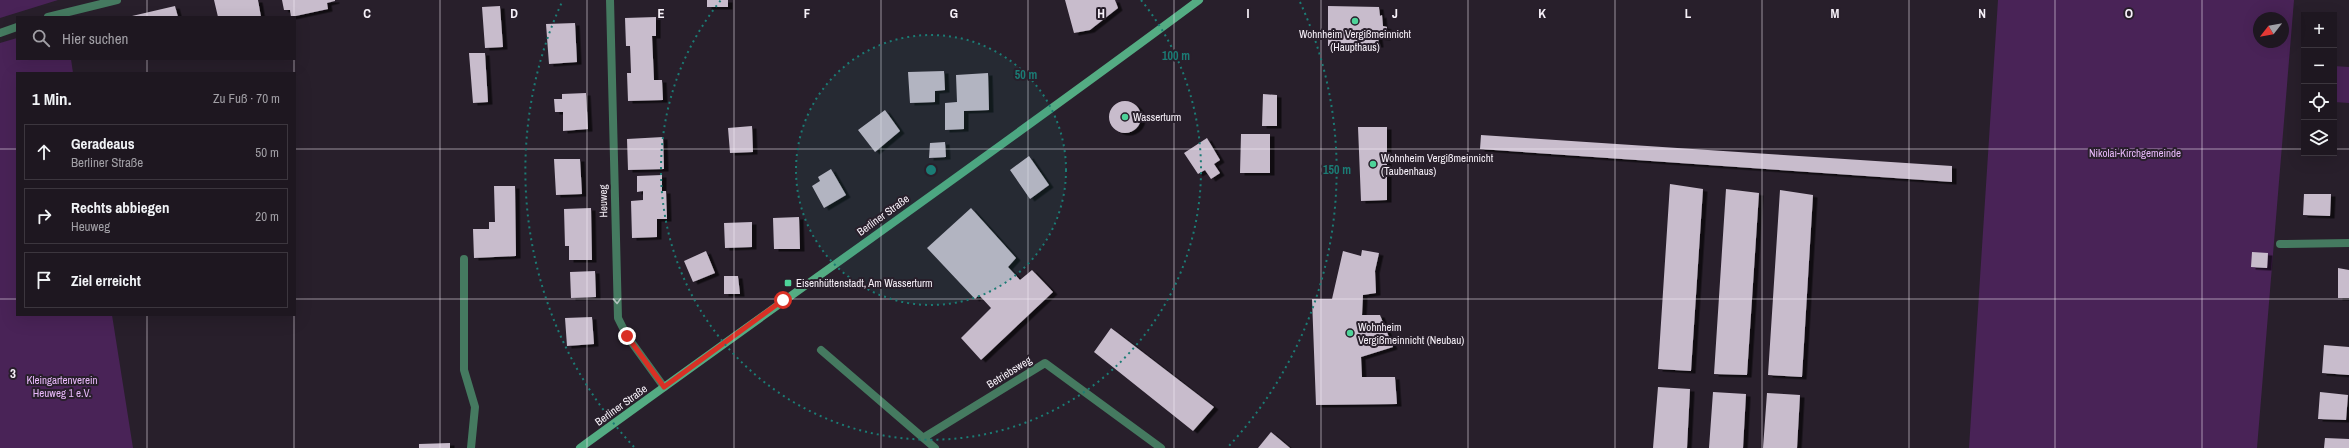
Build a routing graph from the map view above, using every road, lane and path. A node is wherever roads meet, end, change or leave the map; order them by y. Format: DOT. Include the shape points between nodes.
graph roads {
  1 [pos="117,0"];
  2 [pos="610,0"];
  3 [pos="1199,0"];
  4 [pos="52,16"];
  5 [pos="16,27"];
  6 [pos="0,33"];
  7 [pos="2349,243"];
  8 [pos="2280,244"];
  9 [pos="464,259"];
  10 [pos="821,350"];
  11 [pos="664,387"];
  12 [pos="923,438"];
  13 [pos="471,448"];
  14 [pos="580,448"];
  15 [pos="935,448"];
  16 [pos="1161,448"];
  1 -- 4 [label="street"];
  2 -- 11 [label="street, Heuweg, one-way" via="618,318 627,336"];
  3 -- 11 [label="main road, Berliner Straße"];
  5 -- 6 [label="street"];
  7 -- 8 [label="street"];
  9 -- 13 [label="street" via="464,370 475,407"];
  10 -- 12 [label="street"];
  11 -- 14 [label="main road, Berliner Straße"];
  12 -- 15 [label="street"];
  12 -- 16 [label="street, Betriebsweg" via="1045,363"];
}
